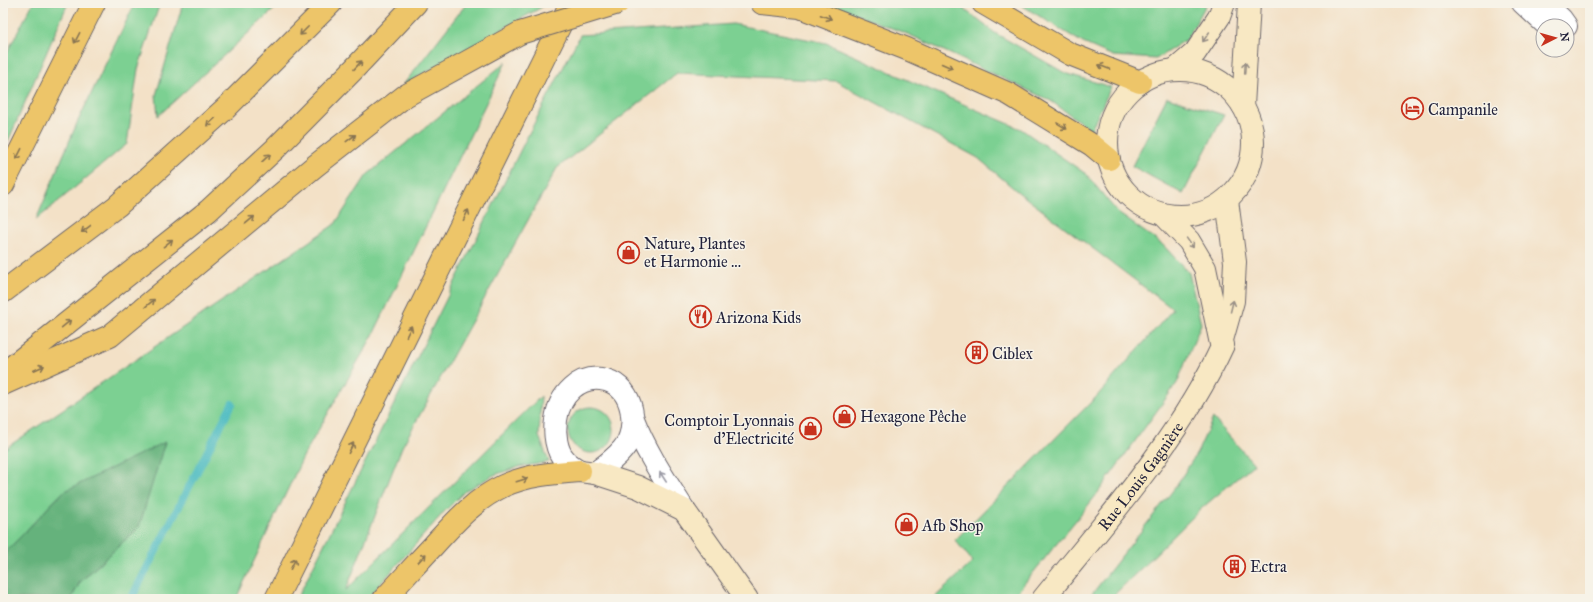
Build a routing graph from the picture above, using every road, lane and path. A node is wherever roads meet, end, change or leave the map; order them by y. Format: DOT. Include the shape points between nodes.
graph roads {
  1 [pos="94,3"];
  2 [pos="331,3"];
  3 [pos="416,3"];
  4 [pos="571,3"];
  5 [pos="618,3"];
  6 [pos="621,3"];
  7 [pos="762,3"];
  8 [pos="983,3"];
  9 [pos="1224,3"];
  10 [pos="1249,3"];
  11 [pos="1523,3"];
  12 [pos="1544,3"];
  13 [pos="1539,18"];
  14 [pos="1560,18"];
  15 [pos="1175,70"];
  16 [pos="1140,82"];
  17 [pos="1243,106"];
  18 [pos="1109,159"];
  19 [pos="3,185"];
  20 [pos="1226,200"];
  21 [pos="1163,214"];
  22 [pos="3,292"];
  23 [pos="1221,344"];
  24 [pos="3,374"];
  25 [pos="3,384"];
  26 [pos="633,419"];
  27 [pos="588,472"];
  28 [pos="684,510"];
  29 [pos="276,599"];
  30 [pos="384,599"];
  31 [pos="747,599"];
  32 [pos="1043,599"];
  1 -- 19 [label="highway, one-way"];
  2 -- 22 [label="highway, one-way" via="226,108 117,206"];
  24 -- 3 [label="highway, one-way" via="208,211 275,150"];
  29 -- 4 [label="highway, one-way"];
  5 -- 6 [label="highway"];
  25 -- 5 [label="highway, one-way, bridge" via="110,336 315,166 406,96 520,33"];
  7 -- 18 [label="highway, one-way" via="800,7 907,49 1009,94 1092,145"];
  16 -- 8 [label="highway, one-way" via="1070,54"];
  9 -- 15 [label="street, one-way" via="1219,17 1195,53"];
  17 -- 10 [label="street, one-way"];
  11 -- 13 [label="street"];
  12 -- 14 [label="street"];
  15 -- 16 [label="street" via="1157,74"];
  15 -- 17 [label="street" via="1195,72 1214,79 1230,90"];
  16 -- 18 [label="street" via="1124,96 1112,116 1107,137"];
  17 -- 20 [label="street" via="1251,125 1253,146 1249,166 1240,185"];
  18 -- 21 [label="street" via="1116,178 1128,194 1144,207"];
  20 -- 21 [label="street" via="1207,211 1185,216"];
  23 -- 20 [label="street, Rue Louis Gagnière, one-way" via="1233,302 1235,262"];
  21 -- 23 [label="street, Rue Louis Gagnière, one-way" via="1189,240 1205,268"];
  23 -- 32 [label="street, Rue Louis Gagnière" via="1223,345 1214,365 1191,406 1129,492"];
  26 -- 27 [label="street" via="631,435 624,448 612,460"];
  26 -- 27 [label="street" via="630,404 623,392 607,380 595,379 572,387 557,410 554,428 557,445 564,460"];
  28 -- 26 [label="street, one-way" via="655,466"];
  27 -- 28 [label="street" via="638,488"];
  30 -- 27 [label="highway, one-way" via="463,514 481,499 503,486 540,474"];
  28 -- 31 [label="street"];
}
